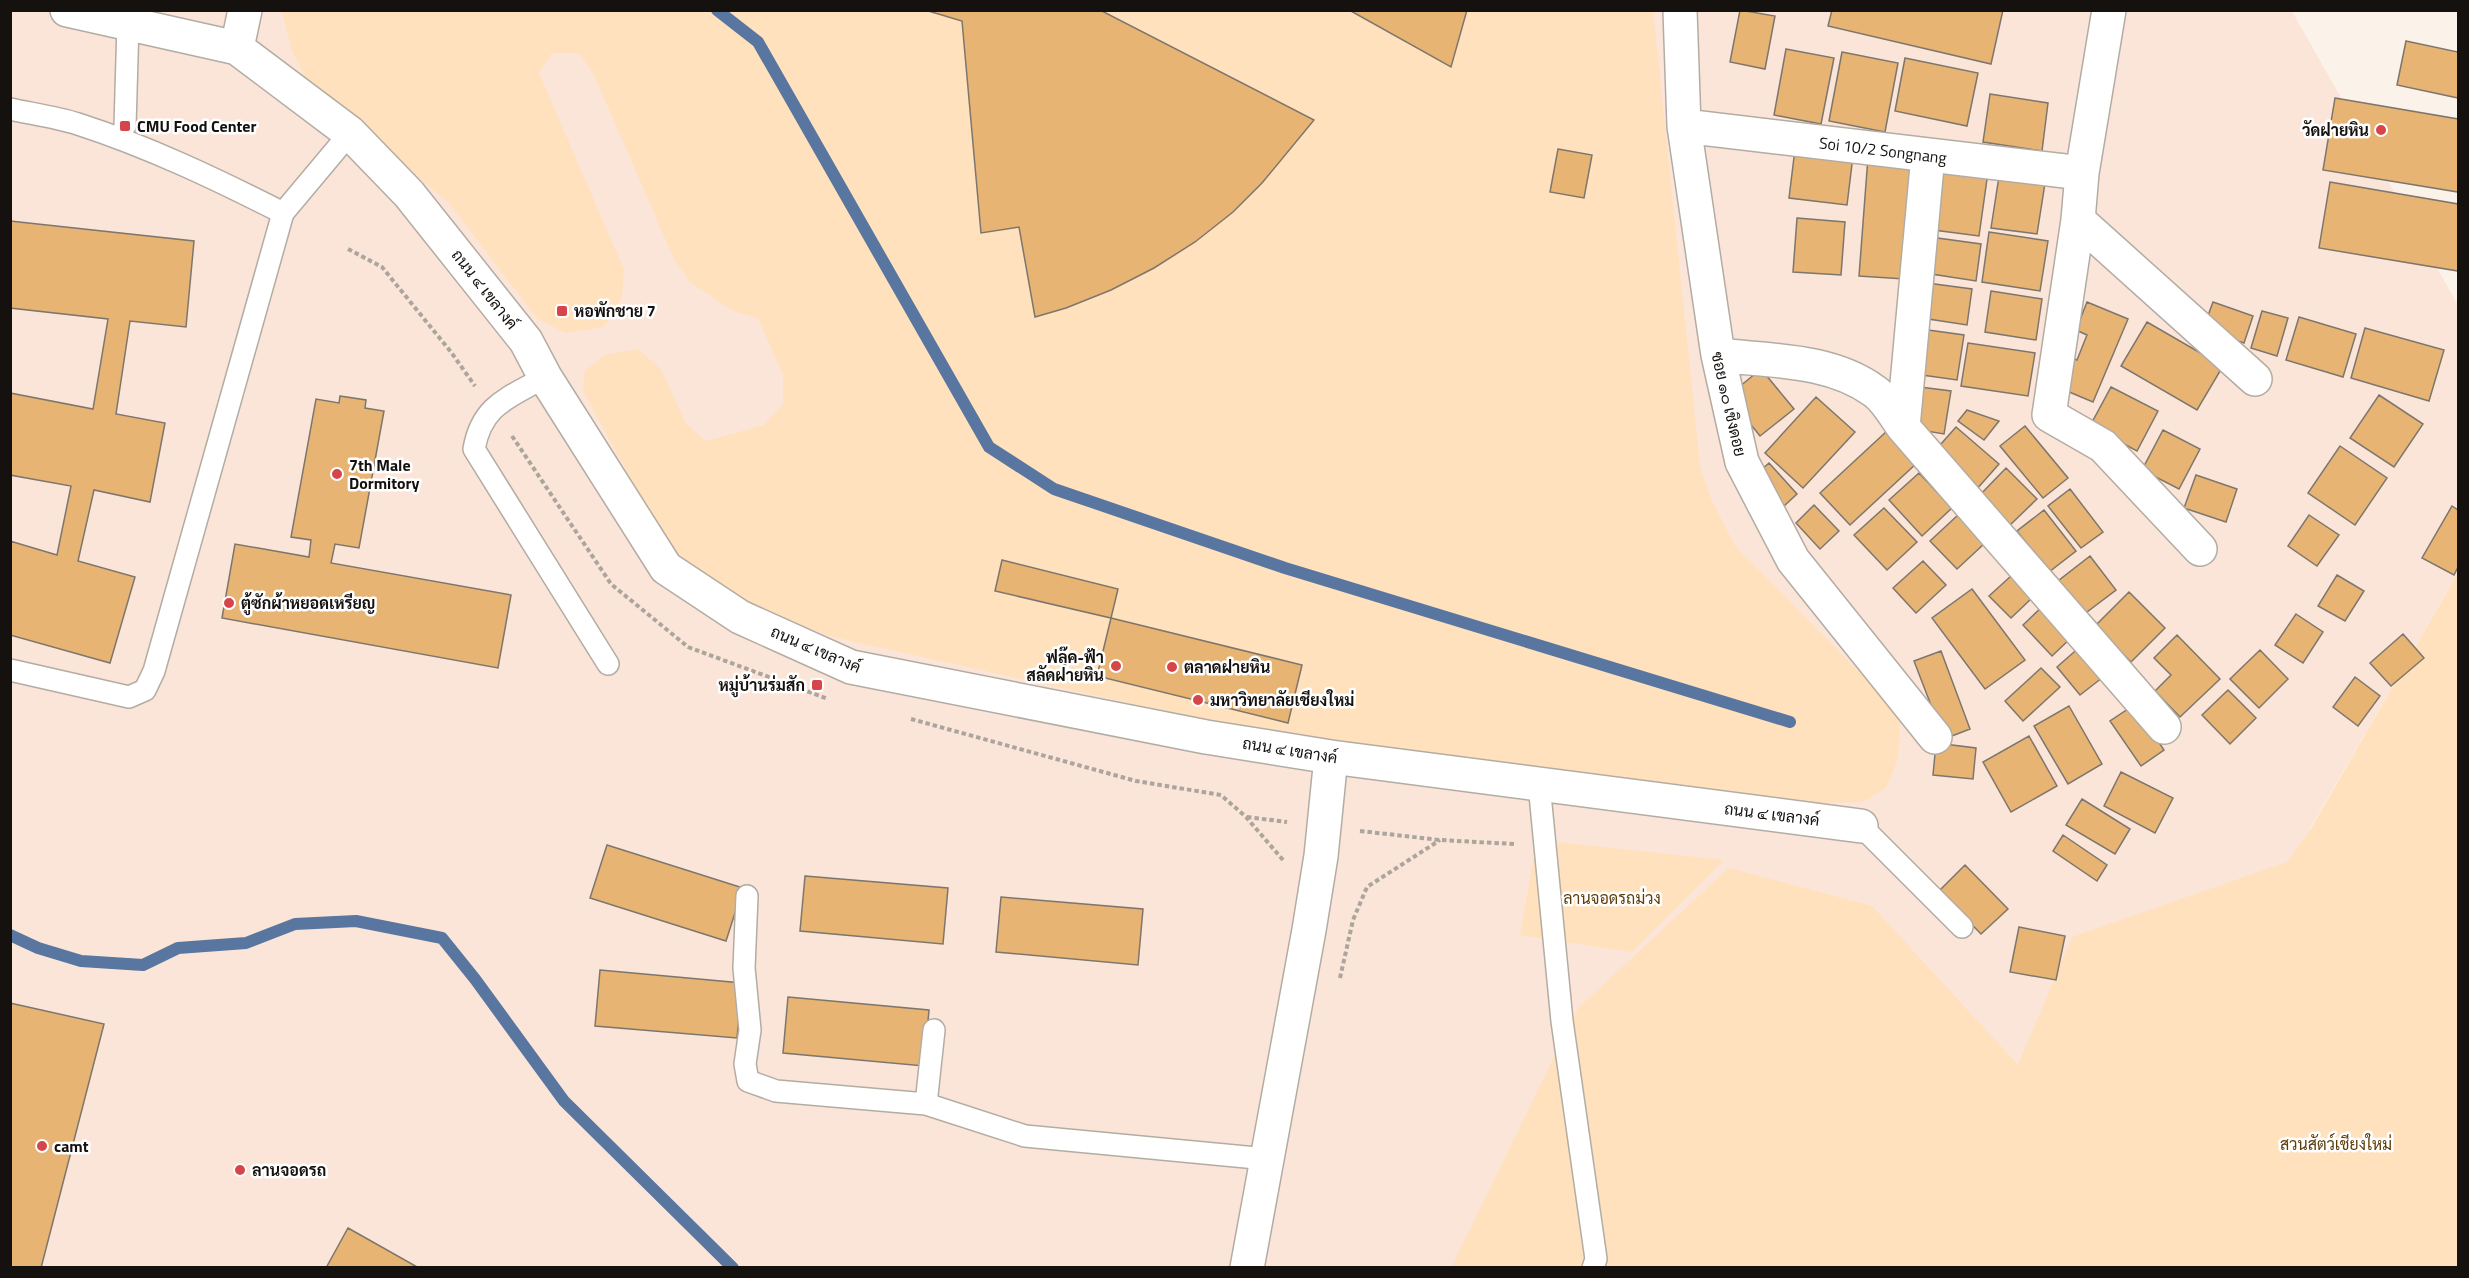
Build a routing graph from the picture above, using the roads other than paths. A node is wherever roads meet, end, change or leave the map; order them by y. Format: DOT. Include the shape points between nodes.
graph roads {
  1 [pos="67,10"];
  2 [pos="245,10"];
  3 [pos="1680,10"];
  4 [pos="2109,10"];
  5 [pos="128,24"];
  6 [pos="237,48"];
  7 [pos="10,109"];
  8 [pos="125,126"];
  9 [pos="1684,126"];
  10 [pos="350,133"];
  11 [pos="1928,155"];
  12 [pos="2082,173"];
  13 [pos="283,213"];
  14 [pos="2078,220"];
  15 [pos="1718,355"];
  16 [pos="545,377"];
  17 [pos="2256,379"];
  18 [pos="1903,427"];
  19 [pos="2200,549"];
  20 [pos="608,664"];
  21 [pos="10,670"];
  22 [pos="2164,728"];
  23 [pos="1935,737"];
  24 [pos="1331,757"];
  25 [pos="1539,784"];
  26 [pos="1861,826"];
  27 [pos="747,896"];
  28 [pos="1962,927"];
  29 [pos="934,1030"];
  30 [pos="926,1104"];
  31 [pos="1267,1159"];
  32 [pos="1247,1268"];
  33 [pos="1593,1268"];
  1 -- 5 [label="lane"];
  2 -- 6 [label="street"];
  3 -- 9 [label="street, ซอย ๑๐ เชิงดอย"];
  4 -- 12 [label="street"];
  5 -- 6 [label="street, ถนน ๔ เขลางค์"];
  5 -- 8 [label="lane"];
  6 -- 10 [label="street, ถนน ๔ เขลางค์"];
  7 -- 13 [label="lane" via="75,123 123,139 206,174"];
  9 -- 11 [label="street, Soi 10/2 Songnang"];
  9 -- 15 [label="street, ซอย ๑๐ เชิงดอย"];
  10 -- 13 [label="lane"];
  10 -- 16 [label="street, ถนน ๔ เขลางค์" via="415,201 526,341"];
  11 -- 12 [label="street, Soi 10/2 Songnang"];
  11 -- 18 [label="street"];
  12 -- 14 [label="street"];
  13 -- 21 [label="lane" via="154,671 145,690 129,697"];
  14 -- 17 [label="street"];
  14 -- 19 [label="street" via="2049,415 2103,446"];
  15 -- 18 [label="street" via="1815,366 1846,375 1877,392"];
  15 -- 23 [label="street, ซอย ๑๐ เชิงดอย" via="1742,462 1793,560"];
  16 -- 20 [label="lane" via="491,409 477,433 474,449"];
  16 -- 24 [label="street, ถนน ๔ เขลางค์" via="666,567 740,616 851,667 1206,737"];
  18 -- 22 [label="street"];
  24 -- 25 [label="street, ถนน ๔ เขลางค์"];
  24 -- 31 [label="street" via="1321,856"];
  25 -- 26 [label="street, ถนน ๔ เขลางค์"];
  25 -- 33 [label="lane" via="1562,1021 1596,1259"];
  26 -- 28 [label="lane"];
  27 -- 30 [label="lane" via="744,968 750,1030 745,1064 748,1081 776,1091"];
  29 -- 30 [label="lane"];
  30 -- 31 [label="lane" via="1025,1136"];
  31 -- 32 [label="street"];
}
